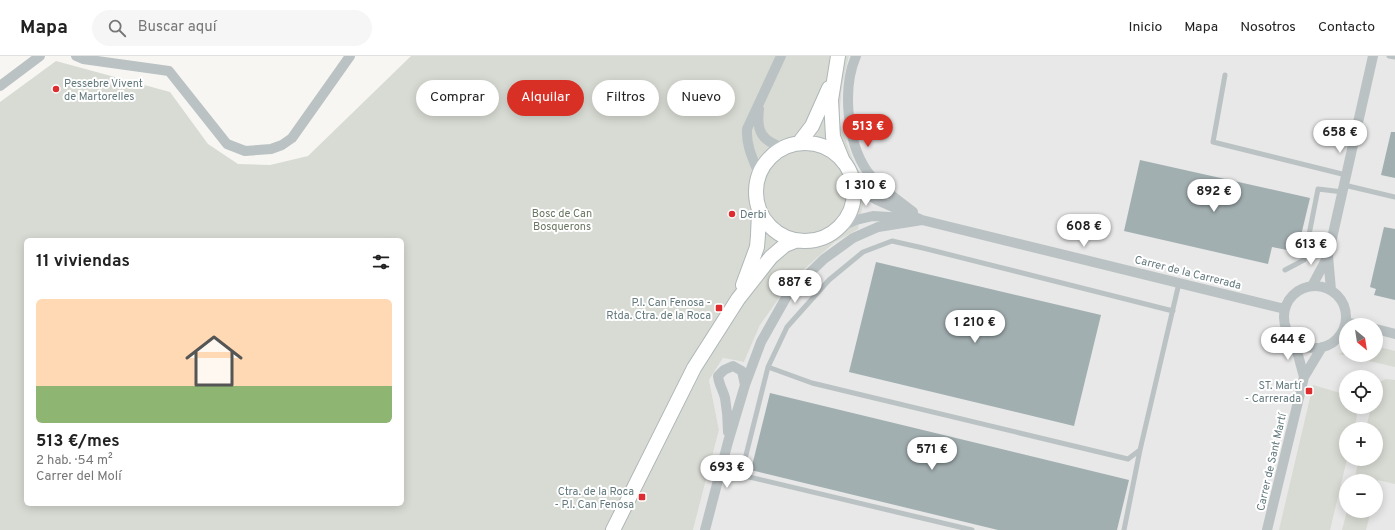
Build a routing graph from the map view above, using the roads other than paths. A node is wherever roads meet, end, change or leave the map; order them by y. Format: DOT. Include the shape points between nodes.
graph roads {
  1 [pos="40,56"];
  2 [pos="76,56"];
  3 [pos="350,56"];
  4 [pos="781,56"];
  5 [pos="838,56"];
  6 [pos="856,56"];
  7 [pos="1373,56"];
  8 [pos="1388,56"];
  9 [pos="1395,57"];
  10 [pos="1225,75"];
  11 [pos="834,76"];
  12 [pos="0,86"];
  13 [pos="759,105"];
  14 [pos="799,143"];
  15 [pos="784,148"];
  16 [pos="842,159"];
  17 [pos="759,174"];
  18 [pos="1344,184"];
  19 [pos="855,185"];
  20 [pos="1395,197"];
  21 [pos="759,210"];
  22 [pos="922,220"];
  23 [pos="840,227"];
  24 [pos="795,241"];
  25 [pos="1328,256"];
  26 [pos="1285,270"];
  27 [pos="1179,283"];
  28 [pos="1312,286"];
  29 [pos="1331,290"];
  30 [pos="738,298"];
  31 [pos="1285,309"];
  32 [pos="1173,311"];
  33 [pos="1346,318"];
  34 [pos="1383,331"];
  35 [pos="1395,334"];
  36 [pos="1339,337"];
  37 [pos="1294,340"];
  38 [pos="1322,347"];
  39 [pos="768,368"];
  40 [pos="1304,377"];
  41 [pos="745,385"];
  42 [pos="728,442"];
  43 [pos="1140,450"];
  44 [pos="613,530"];
  45 [pos="705,530"];
  46 [pos="972,530"];
  47 [pos="1124,530"];
  48 [pos="1267,530"];
  1 -- 12 [label="street"];
  2 -- 3 [label="street" via="169,71 227,144 245,151 271,149 292,138"];
  4 -- 13 [label="street"];
  5 -- 11 [label="street"];
  6 -- 22 [label="street" via="852,66 848,102 850,126 858,152 867,170 881,187"];
  7 -- 18 [label="street"];
  8 -- 9 [label="lane"];
  10 -- 18 [label="lane" via="1212,142"];
  11 -- 14 [label="street" via="812,126"];
  11 -- 16 [label="street" via="830,100 833,137"];
  13 -- 15 [label="street" via="757,121 763,136 769,142"];
  13 -- 17 [label="street" via="747,130 746,139"];
  14 -- 15 [label="street"];
  14 -- 16 [label="street" via="824,147"];
  15 -- 17 [label="street" via="772,157"];
  16 -- 19 [label="street"];
  17 -- 21 [label="street" via="756,190"];
  18 -- 20 [label="lane"];
  18 -- 25 [label="street"];
  18 -- 26 [label="lane" via="1318,189 1304,260"];
  19 -- 22 [label="street, Carrer de la Carrerada" via="878,200"];
  19 -- 23 [label="street" via="852,208"];
  21 -- 24 [label="street" via="769,226 785,238"];
  21 -- 30 [label="street" via="757,247"];
  22 -- 23 [label="street, Carrer de la Carrerada" via="873,216"];
  22 -- 27 [label="street, Carrer de la Carrerada"];
  22 -- 41 [label="street" via="878,227 853,238 824,259 788,294 761,342"];
  23 -- 24 [label="street" via="822,238"];
  24 -- 30 [label="street" via="785,245 771,257"];
  25 -- 28 [label="street"];
  25 -- 29 [label="street"];
  27 -- 31 [label="street, Carrer de la Carrerada"];
  27 -- 32 [label="lane"];
  28 -- 29 [label="street" via="1323,286"];
  28 -- 31 [label="street" via="1302,288 1294,294"];
  29 -- 33 [label="street" via="1344,303"];
  30 -- 44 [label="street" via="694,368"];
  31 -- 37 [label="street" via="1284,322 1287,332"];
  32 -- 39 [label="lane" via="892,241 863,252 830,280 786,327"];
  32 -- 43 [label="lane"];
  34 -- 35 [label="street"];
  36 -- 38 [label="street"];
  37 -- 38 [label="street" via="1302,346"];
  37 -- 40 [label="street, Carrer de Sant Martí"];
  38 -- 40 [label="street, Carrer de Sant Martí"];
  39 -- 43 [label="lane" via="812,383 1128,459"];
  39 -- 46 [label="lane" via="741,475"];
  40 -- 48 [label="street, Carrer de Sant Martí"];
  41 -- 42 [label="street"];
  41 -- 42 [label="street" via="742,371 733,366 718,376 725,396"];
  42 -- 45 [label="street"];
  43 -- 47 [label="lane"];
}
